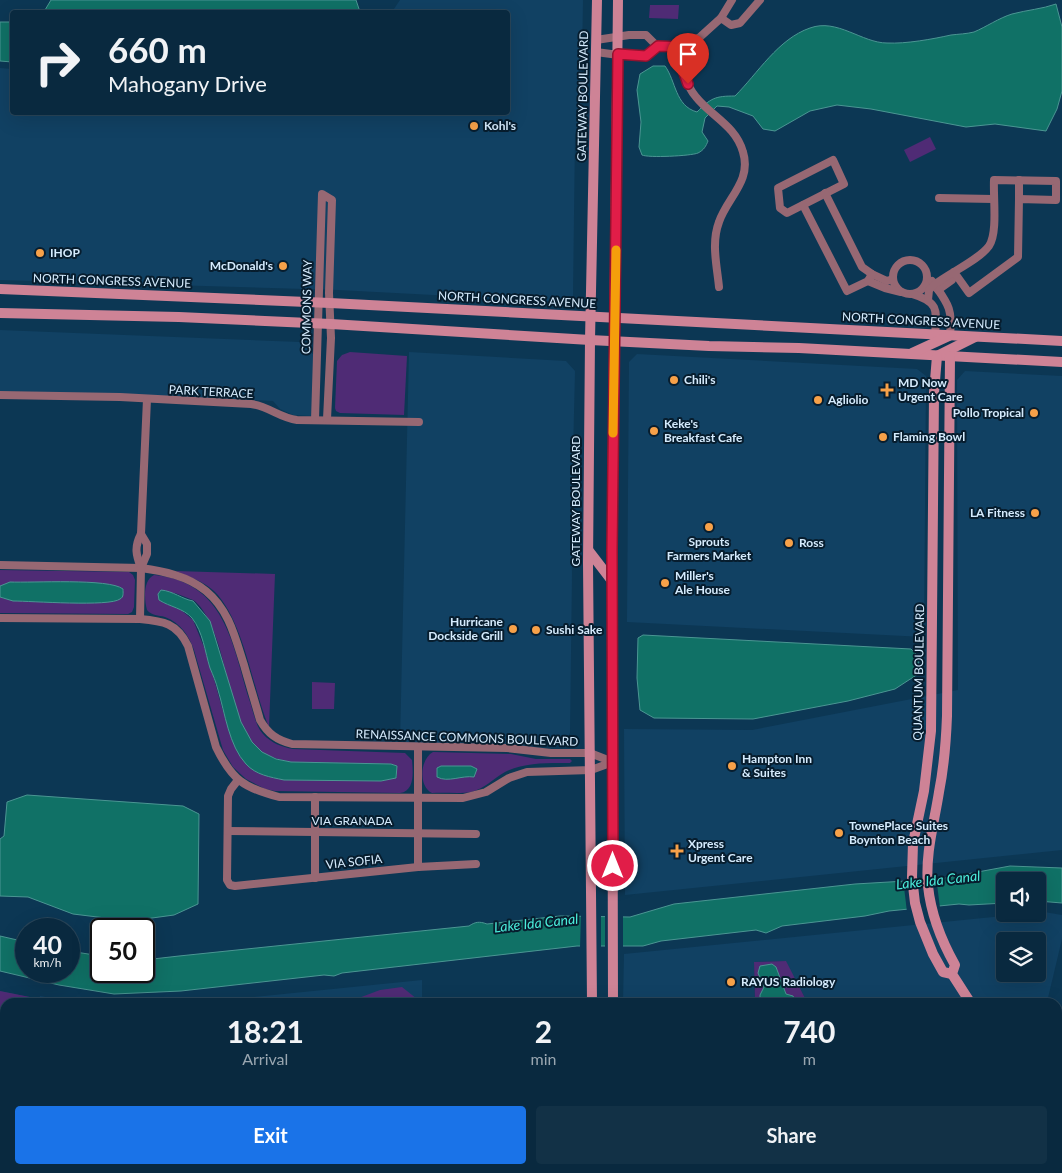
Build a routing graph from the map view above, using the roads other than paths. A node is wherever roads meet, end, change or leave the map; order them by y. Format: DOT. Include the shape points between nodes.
graph roads {
  1 [pos="597,0"];
  2 [pos="618,0"];
  3 [pos="732,0"];
  4 [pos="760,0"];
  5 [pos="720,18"];
  6 [pos="618,36"];
  7 [pos="596,40"];
  8 [pos="658,46"];
  9 [pos="681,47"];
  10 [pos="596,52"];
  11 [pos="618,54"];
  12 [pos="1019,180"];
  13 [pos="825,193"];
  14 [pos="939,198"];
  15 [pos="994,199"];
  16 [pos="1019,199"];
  17 [pos="803,205"];
  18 [pos="925,272"];
  19 [pos="954,272"];
  20 [pos="870,277"];
  21 [pos="893,279"];
  22 [pos="719,287"];
  23 [pos="936,287"];
  24 [pos="0,289"];
  25 [pos="901,292"];
  26 [pos="912,294"];
  27 [pos="928,300"];
  28 [pos="318,303"];
  29 [pos="330,303"];
  30 [pos="0,313"];
  31 [pos="590,316"];
  32 [pos="614,318"];
  33 [pos="319,323"];
  34 [pos="331,324"];
  35 [pos="935,335"];
  36 [pos="950,335"];
  37 [pos="976,337"];
  38 [pos="590,340"];
  39 [pos="1062,341"];
  40 [pos="614,342"];
  41 [pos="909,354"];
  42 [pos="937,356"];
  43 [pos="950,356"];
  44 [pos="1062,362"];
  45 [pos="0,395"];
  46 [pos="146,399"];
  47 [pos="327,419"];
  48 [pos="314,420"];
  49 [pos="419,422"];
  50 [pos="588,551"];
  51 [pos="0,565"];
  52 [pos="141,568"];
  53 [pos="612,581"];
  54 [pos="0,618"];
  55 [pos="140,619"];
  56 [pos="418,747"];
  57 [pos="590,753"];
  58 [pos="613,762"];
  59 [pos="591,770"];
  60 [pos="238,780"];
  61 [pos="315,797"];
  62 [pos="417,798"];
  63 [pos="228,831"];
  64 [pos="315,832"];
  65 [pos="418,833"];
  66 [pos="476,834"];
  67 [pos="476,864"];
  68 [pos="418,867"];
  69 [pos="314,878"];
  70 [pos="952,974"];
  71 [pos="592,998"];
  72 [pos="613,998"];
  73 [pos="967,998"];
  1 -- 7 [label="main road, GATEWAY BOULEVARD"];
  2 -- 6 [label="main road"];
  3 -- 5 [label="street"];
  4 -- 5 [label="street" via="740,22 731,25"];
  5 -- 9 [label="street" via="700,37"];
  6 -- 7 [label="street"];
  6 -- 8 [label="street" via="646,35"];
  6 -- 11 [label="main road"];
  7 -- 10 [label="main road, GATEWAY BOULEVARD"];
  8 -- 9 [label="street"];
  8 -- 11 [label="street" via="646,56"];
  9 -- 22 [label="street" via="683,70 694,96 730,129 744,154 745,163 738,189 716,232"];
  10 -- 11 [label="street"];
  10 -- 31 [label="main road, GATEWAY BOULEVARD"];
  11 -- 32 [label="main road"];
  12 -- 15 [label="street" via="994,180"];
  12 -- 16 [label="street"];
  12 -- 16 [label="street" via="1056,181 1056,200"];
  13 -- 17 [label="street"];
  13 -- 17 [label="street" via="844,184 833,160 778,188 780,208 787,213"];
  13 -- 20 [label="street"];
  14 -- 15 [label="street"];
  15 -- 19 [label="street" via="992,242 985,251"];
  16 -- 19 [label="street" via="1018,257 969,293"];
  17 -- 20 [label="street" via="847,291"];
  18 -- 21 [label="street" via="914,261 904,262 895,268"];
  18 -- 23 [label="street"];
  18 -- 26 [label="street" via="924,287"];
  19 -- 23 [label="street" via="952,280"];
  20 -- 21 [label="street" via="887,281"];
  20 -- 25 [label="street" via="885,288"];
  21 -- 25 [label="street"];
  23 -- 27 [label="street" via="930,290"];
  23 -- 36 [label="street" via="951,312"];
  24 -- 28 [label="main road, NORTH CONGRESS AVENUE"];
  25 -- 26 [label="street"];
  26 -- 27 [label="street"];
  27 -- 35 [label="street" via="937,313"];
  28 -- 29 [label="main road, NORTH CONGRESS AVENUE"];
  28 -- 29 [label="street, COMMONS WAY" via="322,194 332,200"];
  28 -- 33 [label="street, COMMONS WAY"];
  29 -- 31 [label="main road, NORTH CONGRESS AVENUE"];
  29 -- 34 [label="street, COMMONS WAY"];
  30 -- 33 [label="main road"];
  31 -- 32 [label="main road, NORTH CONGRESS AVENUE"];
  31 -- 38 [label="main road, GATEWAY BOULEVARD"];
  32 -- 35 [label="main road, NORTH CONGRESS AVENUE"];
  32 -- 40 [label="main road"];
  33 -- 34 [label="main road"];
  33 -- 48 [label="street, COMMONS WAY"];
  34 -- 38 [label="main road"];
  34 -- 47 [label="street, COMMONS WAY"];
  35 -- 36 [label="main road, NORTH CONGRESS AVENUE"];
  36 -- 37 [label="main road, NORTH CONGRESS AVENUE"];
  36 -- 41 [label="main road"];
  37 -- 39 [label="main road, NORTH CONGRESS AVENUE"];
  37 -- 42 [label="main road"];
  38 -- 40 [label="main road"];
  38 -- 50 [label="main road, GATEWAY BOULEVARD"];
  40 -- 41 [label="main road"];
  40 -- 53 [label="main road"];
  41 -- 42 [label="main road"];
  42 -- 43 [label="main road"];
  42 -- 70 [label="main road, QUANTUM BOULEVARD" via="934,367 931,731 912,869 920,922 943,972"];
  43 -- 44 [label="main road"];
  43 -- 70 [label="main road, QUANTUM BOULEVARD" via="947,716 942,776 927,868 934,920 955,965"];
  45 -- 46 [label="street, PARK TERRACE"];
  46 -- 48 [label="street, PARK TERRACE" via="259,405 288,418"];
  46 -- 52 [label="street" via="141,534 147,544 147,554"];
  47 -- 48 [label="street, PARK TERRACE"];
  47 -- 49 [label="street, PARK TERRACE"];
  50 -- 53 [label="main road"];
  50 -- 57 [label="main road, GATEWAY BOULEVARD"];
  51 -- 52 [label="street, RENAISSANCE COMMONS BOULEVARD"];
  52 -- 55 [label="street"];
  52 -- 56 [label="street, RENAISSANCE COMMONS BOULEVARD" via="184,578 205,590 218,603 233,628 260,720 274,737 292,744"];
  53 -- 58 [label="main road"];
  54 -- 55 [label="street"];
  55 -- 60 [label="street" via="158,620 180,633 216,748"];
  56 -- 57 [label="street, RENAISSANCE COMMONS BOULEVARD"];
  56 -- 62 [label="street"];
  57 -- 58 [label="street, RENAISSANCE COMMONS BOULEVARD"];
  57 -- 59 [label="main road, GATEWAY BOULEVARD"];
  58 -- 59 [label="street"];
  58 -- 72 [label="main road"];
  59 -- 62 [label="street" via="526,772 476,796"];
  59 -- 71 [label="main road, GATEWAY BOULEVARD"];
  60 -- 61 [label="street" via="255,790 279,797"];
  60 -- 63 [label="street" via="228,796"];
  61 -- 62 [label="street"];
  61 -- 64 [label="street"];
  62 -- 65 [label="street"];
  63 -- 64 [label="street, VIA GRANADA"];
  63 -- 69 [label="street, VIA SOFIA" via="227,880 230,885"];
  64 -- 65 [label="street, VIA GRANADA"];
  64 -- 69 [label="street"];
  65 -- 66 [label="street, VIA GRANADA"];
  65 -- 68 [label="street"];
  67 -- 68 [label="street, VIA SOFIA"];
  68 -- 69 [label="street, VIA SOFIA"];
  70 -- 73 [label="main road, QUANTUM BOULEVARD"];
}
